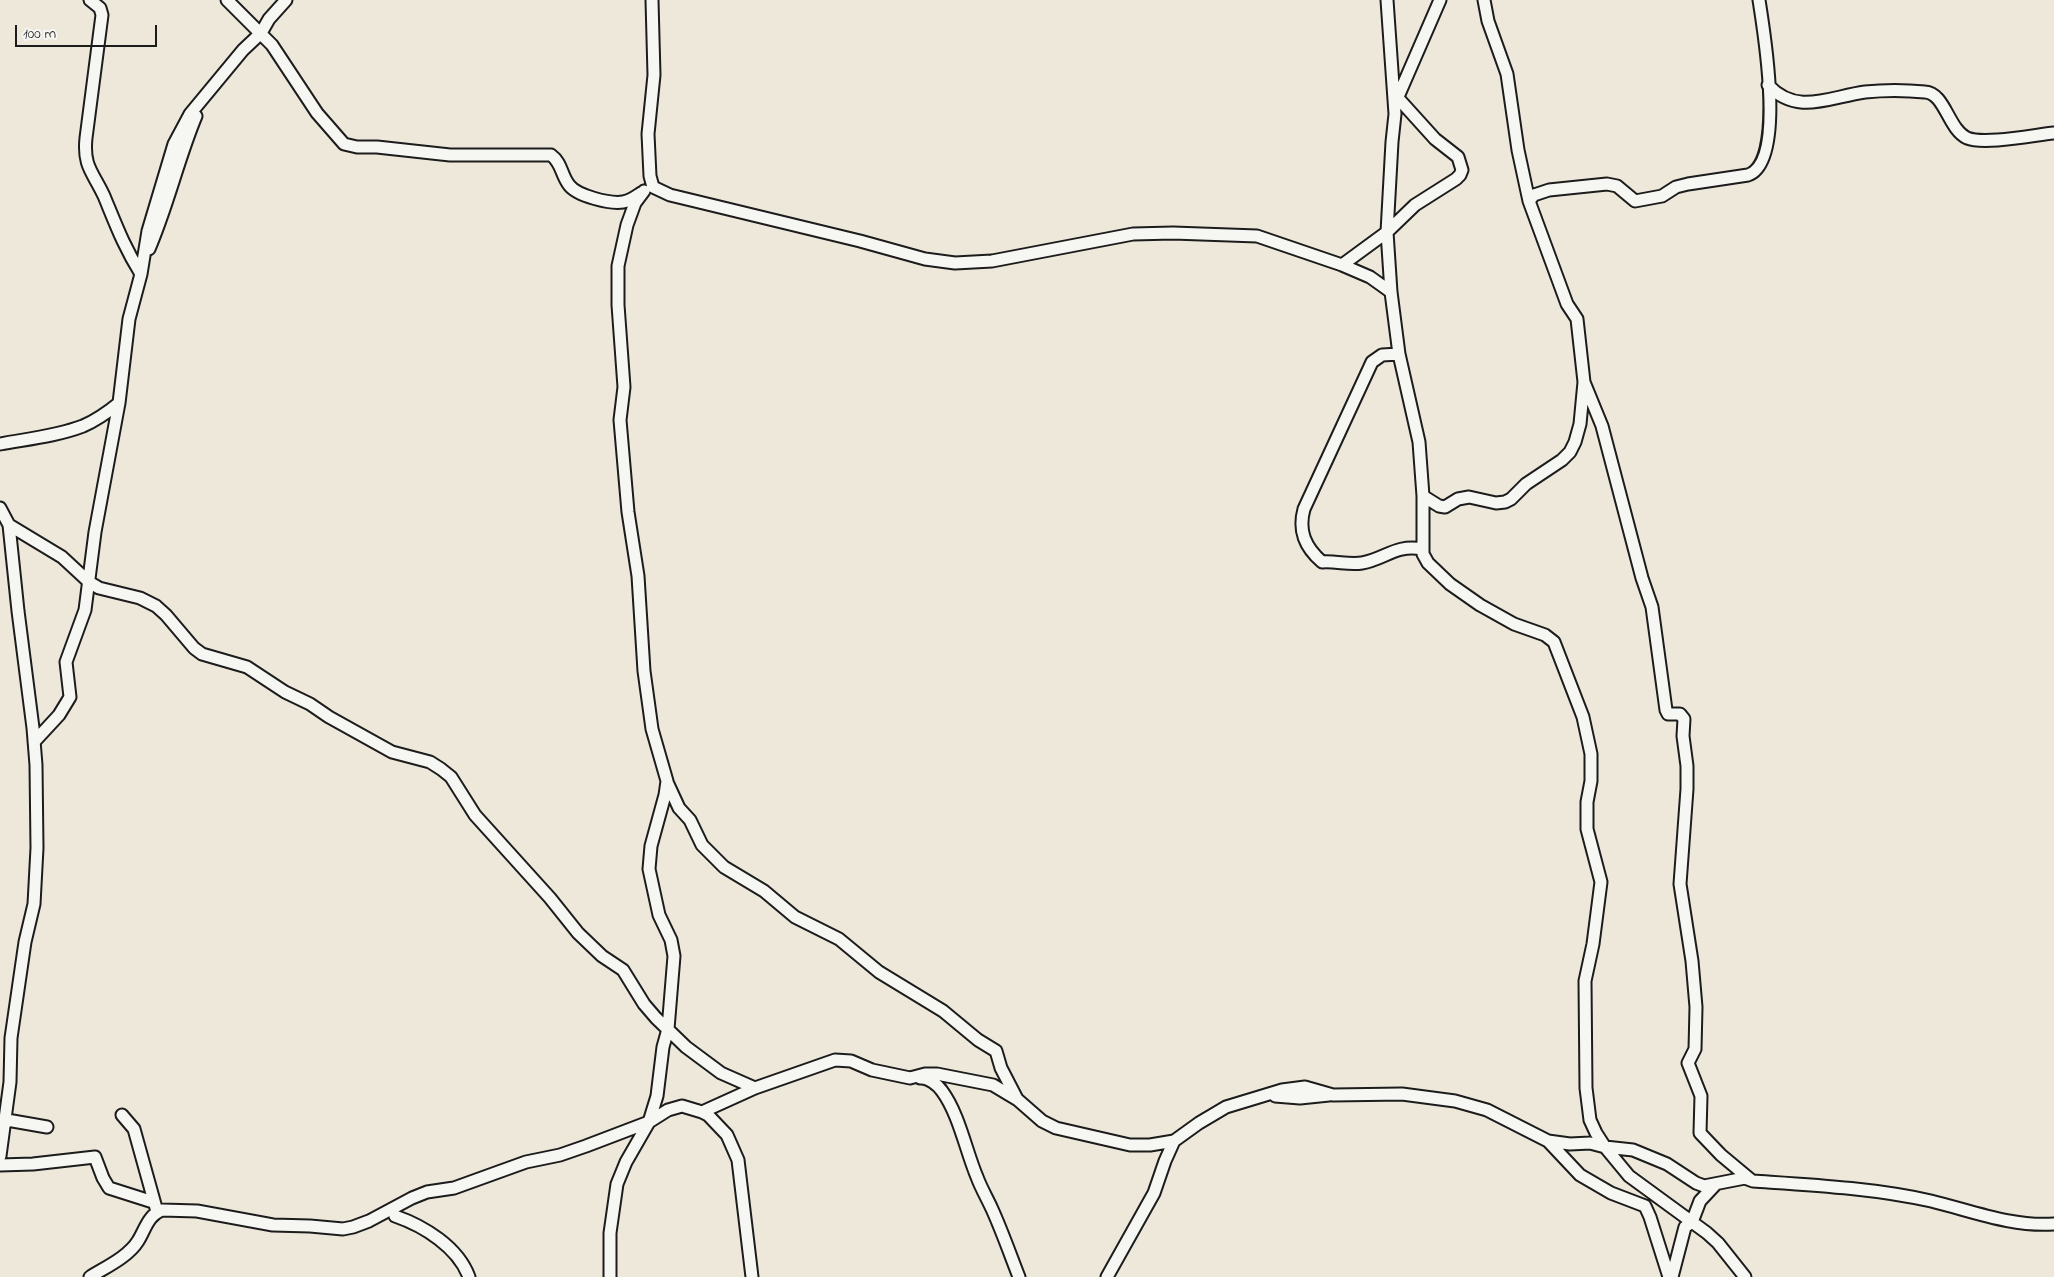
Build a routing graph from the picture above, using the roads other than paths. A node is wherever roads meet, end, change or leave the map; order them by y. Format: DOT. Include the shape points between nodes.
graph roads {
  1 [pos="90,0"];
  2 [pos="227,0"];
  3 [pos="286,0"];
  4 [pos="652,0"];
  5 [pos="1388,0"];
  6 [pos="1440,0"];
  7 [pos="1484,0"];
  8 [pos="1759,0"];
  9 [pos="261,33"];
  10 [pos="1768,85"];
  11 [pos="1397,97"];
  12 [pos="1395,114"];
  13 [pos="2054,133"];
  14 [pos="649,189"];
  15 [pos="1529,201"];
  16 [pos="1387,232"];
  17 [pos="1342,265"];
  18 [pos="141,274"];
  19 [pos="1391,292"];
  20 [pos="1399,354"];
  21 [pos="1584,382"];
  22 [pos="119,404"];
  23 [pos="0,444"];
  24 [pos="1423,496"];
  25 [pos="0,508"];
  26 [pos="9,525"];
  27 [pos="1422,549"];
  28 [pos="89,582"];
  29 [pos="34,742"];
  30 [pos="667,781"];
  31 [pos="668,1029"];
  32 [pos="6,1040"];
  33 [pos="937,1074"];
  34 [pos="910,1078"];
  35 [pos="756,1088"];
  36 [pos="942,1090"];
  37 [pos="1018,1100"];
  38 [pos="702,1112"];
  39 [pos="122,1114"];
  40 [pos="649,1122"];
  41 [pos="5,1124"];
  42 [pos="47,1127"];
  43 [pos="1174,1141"];
  44 [pos="1548,1141"];
  45 [pos="1605,1147"];
  46 [pos="0,1156"];
  47 [pos="0,1165"];
  48 [pos="1753,1181"];
  49 [pos="1714,1185"];
  50 [pos="155,1207"];
  51 [pos="395,1216"];
  52 [pos="1692,1222"];
  53 [pos="2054,1224"];
  54 [pos="90,1277"];
  55 [pos="469,1277"];
  56 [pos="610,1277"];
  57 [pos="752,1277"];
  58 [pos="1019,1277"];
  59 [pos="1108,1277"];
  60 [pos="1671,1277"];
  61 [pos="1745,1277"];
  1 -- 18 [label="street" via="100,8 102,15 85,159 123,244"];
  2 -- 9 [label="street"];
  3 -- 9 [label="street"];
  4 -- 14 [label="street" via="654,75 648,134"];
  5 -- 12 [label="street"];
  6 -- 11 [label="street"];
  7 -- 15 [label="street" via="1507,74"];
  8 -- 10 [label="street"];
  9 -- 14 [label="street" via="317,113 344,144 357,148 450,155 551,155 558,162 569,186 600,200 631,200"];
  9 -- 18 [label="street" via="190,114 174,144 148,231"];
  10 -- 13 [label="street" via="1780,97 1800,102 1874,91 1928,92 1937,96 1960,133 1969,138 1997,139"];
  10 -- 15 [label="street" via="1771,124 1768,144 1753,174 1688,184 1643,201 1635,201 1617,186 1607,184 1550,190 1534,195"];
  11 -- 12 [label="street"];
  11 -- 16 [label="street" via="1435,139 1458,157 1462,170 1456,179 1415,205"];
  12 -- 16 [label="street"];
  14 -- 17 [label="street" via="930,260 955,263 992,262 1133,234 1173,233 1257,236"];
  14 -- 30 [label="street" via="635,203 618,266 624,387 620,420 640,596 644,671 652,729"];
  15 -- 21 [label="street" via="1567,304 1577,319"];
  16 -- 17 [label="street"];
  16 -- 19 [label="street"];
  17 -- 19 [label="street" via="1370,276"];
  18 -- 22 [label="street" via="129,319"];
  19 -- 20 [label="street"];
  20 -- 24 [label="street" via="1419,442"];
  20 -- 27 [label="street" via="1382,355 1372,362 1304,509 1301,529 1308,547 1322,562 1362,563 1396,550"];
  21 -- 24 [label="street" via="1580,424 1570,452 1510,499 1496,504 1469,497 1445,507"];
  21 -- 48 [label="street" via="1602,426 1652,607 1666,710 1668,714 1680,714 1684,719 1687,789 1680,884 1696,996 1695,1049 1688,1062 1701,1096 1700,1133"];
  22 -- 23 [label="street" via="83,426"];
  22 -- 28 [label="street"];
  24 -- 27 [label="street"];
  25 -- 26 [label="street"];
  26 -- 28 [label="street" via="62,557"];
  26 -- 29 [label="street"];
  27 -- 45 [label="street" via="1428,564 1450,584 1514,624 1545,635 1554,642 1583,717 1592,766 1587,829 1601,882 1585,981 1586,1088 1590,1120"];
  28 -- 29 [label="street" via="83,619 66,662 68,703"];
  28 -- 31 [label="street" via="99,588 148,601 166,615 202,654 242,665 392,752 441,768 451,777 490,833 578,933 602,956 623,970 644,1004"];
  29 -- 32 [label="street" via="34,904"];
  30 -- 31 [label="street" via="651,846 649,869 659,915 671,940 674,956"];
  30 -- 37 [label="street" via="702,845 719,863 764,891 795,917 839,939 872,968 943,1011 996,1051"];
  31 -- 35 [label="street" via="721,1073"];
  31 -- 40 [label="street" via="660,1083"];
  32 -- 41 [label="street" via="10,1082"];
  33 -- 34 [label="street"];
  33 -- 36 [label="street" via="941,1076"];
  33 -- 37 [label="street" via="993,1085"];
  34 -- 35 [label="street" via="872,1070 851,1061 836,1060"];
  34 -- 36 [label="street" via="924,1077"];
  35 -- 38 [label="street"];
  36 -- 58 [label="street"];
  37 -- 43 [label="street" via="1042,1121 1065,1130 1130,1145"];
  38 -- 40 [label="street" via="682,1106 668,1110"];
  38 -- 57 [label="street" via="727,1135 738,1160"];
  39 -- 50 [label="street" via="134,1129"];
  40 -- 50 [label="street" via="464,1186 428,1192 369,1221 343,1229 273,1226 197,1211"];
  40 -- 56 [label="street" via="617,1184 610,1233"];
  41 -- 42 [label="street" via="7,1120"];
  41 -- 46 [label="street"];
  43 -- 44 [label="street" via="1226,1107 1295,1087 1333,1095 1402,1094 1455,1101 1487,1110"];
  43 -- 59 [label="street" via="1154,1193"];
  44 -- 45 [label="street"];
  44 -- 60 [label="street" via="1580,1175 1611,1193 1645,1206"];
  45 -- 49 [label="street" via="1633,1150 1667,1164 1696,1183"];
  45 -- 52 [label="street" via="1636,1182"];
  47 -- 50 [label="street" via="96,1157 109,1188"];
  48 -- 49 [label="street" via="1745,1178"];
  48 -- 53 [label="street" via="1878,1192 1930,1201 2012,1222"];
  49 -- 52 [label="street" via="1700,1202"];
  50 -- 54 [label="street" via="133,1248"];
  51 -- 55 [label="street" via="422,1228 452,1251"];
  52 -- 60 [label="street" via="1685,1227"];
  52 -- 61 [label="street" via="1718,1243"];
}
